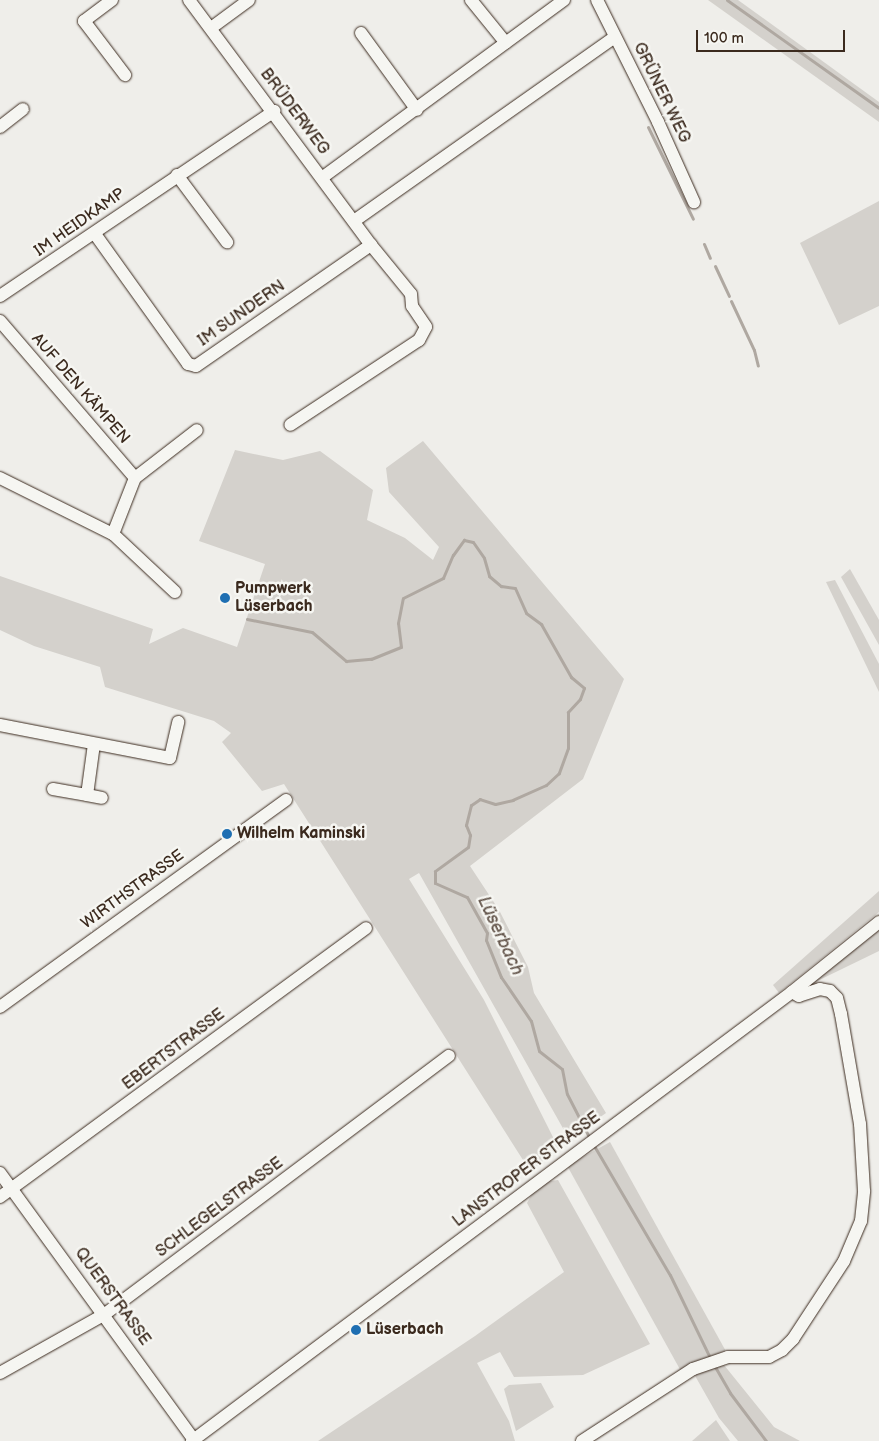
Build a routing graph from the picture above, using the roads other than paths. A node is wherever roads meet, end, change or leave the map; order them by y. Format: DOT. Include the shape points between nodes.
graph roads {
  1 [pos="112,0"];
  2 [pos="189,0"];
  3 [pos="250,0"];
  4 [pos="471,0"];
  5 [pos="564,0"];
  6 [pos="597,0"];
  7 [pos="212,28"];
  8 [pos="362,33"];
  9 [pos="615,37"];
  10 [pos="506,43"];
  11 [pos="125,75"];
  12 [pos="23,109"];
  13 [pos="417,110"];
  14 [pos="274,111"];
  15 [pos="0,127"];
  16 [pos="177,175"];
  17 [pos="323,177"];
  18 [pos="694,202"];
  19 [pos="354,221"];
  20 [pos="95,234"];
  21 [pos="227,242"];
  22 [pos="371,245"];
  23 [pos="0,296"];
  24 [pos="0,322"];
  25 [pos="290,425"];
  26 [pos="197,430"];
  27 [pos="0,478"];
  28 [pos="135,478"];
  29 [pos="113,534"];
  30 [pos="174,592"];
  31 [pos="178,722"];
  32 [pos="0,725"];
  33 [pos="94,744"];
  34 [pos="53,789"];
  35 [pos="87,795"];
  36 [pos="102,798"];
  37 [pos="286,800"];
  38 [pos="879,922"];
  39 [pos="366,928"];
  40 [pos="792,992"];
  41 [pos="0,1007"];
  42 [pos="450,1056"];
  43 [pos="0,1173"];
  44 [pos="13,1190"];
  45 [pos="0,1197"];
  46 [pos="105,1314"];
  47 [pos="0,1373"];
  48 [pos="194,1441"];
  49 [pos="582,1441"];
  1 -- 11 [label="street" via="84,21"];
  2 -- 7 [label="street, BRÜDERWEG"];
  3 -- 7 [label="street"];
  4 -- 10 [label="street"];
  5 -- 10 [label="street"];
  6 -- 9 [label="street, GRÜNER WEG"];
  7 -- 14 [label="street, BRÜDERWEG"];
  8 -- 13 [label="street"];
  9 -- 18 [label="street, GRÜNER WEG"];
  9 -- 19 [label="street"];
  10 -- 13 [label="street"];
  12 -- 15 [label="street"];
  13 -- 17 [label="street"];
  14 -- 16 [label="street, IM HEIDKAMP"];
  14 -- 17 [label="street, BRÜDERWEG"];
  16 -- 20 [label="street, IM HEIDKAMP"];
  16 -- 21 [label="street"];
  17 -- 19 [label="street, BRÜDERWEG"];
  19 -- 22 [label="street, BRÜDERWEG"];
  20 -- 22 [label="street, IM SUNDERN" via="188,364 196,366"];
  20 -- 23 [label="street, IM HEIDKAMP"];
  22 -- 25 [label="street, BRÜDERWEG" via="411,294 412,306 426,332 419,340"];
  24 -- 28 [label="street, AUF DEN KÄMPEN"];
  26 -- 28 [label="street"];
  27 -- 29 [label="street"];
  28 -- 29 [label="street"];
  29 -- 30 [label="street"];
  31 -- 33 [label="street" via="170,758"];
  32 -- 33 [label="street"];
  33 -- 35 [label="street"];
  34 -- 35 [label="street"];
  35 -- 36 [label="street"];
  37 -- 41 [label="street, WIRTHSTRASSE"];
  38 -- 40 [label="street, LANSTROPER STRASSE"];
  39 -- 44 [label="street, EBERTSTRASSE"];
  40 -- 48 [label="street, LANSTROPER STRASSE"];
  40 -- 49 [label="street" via="799,996 820,989 830,991 837,998 860,1124 864,1191 861,1221 844,1261 782,1350 769,1357 716,1360 701,1366"];
  42 -- 46 [label="street, SCHLEGELSTRASSE"];
  43 -- 44 [label="street, QUERSTRASSE"];
  44 -- 45 [label="street, EBERTSTRASSE"];
  44 -- 46 [label="street, QUERSTRASSE"];
  46 -- 47 [label="street, SCHLEGELSTRASSE"];
  46 -- 48 [label="street, QUERSTRASSE"];
}
